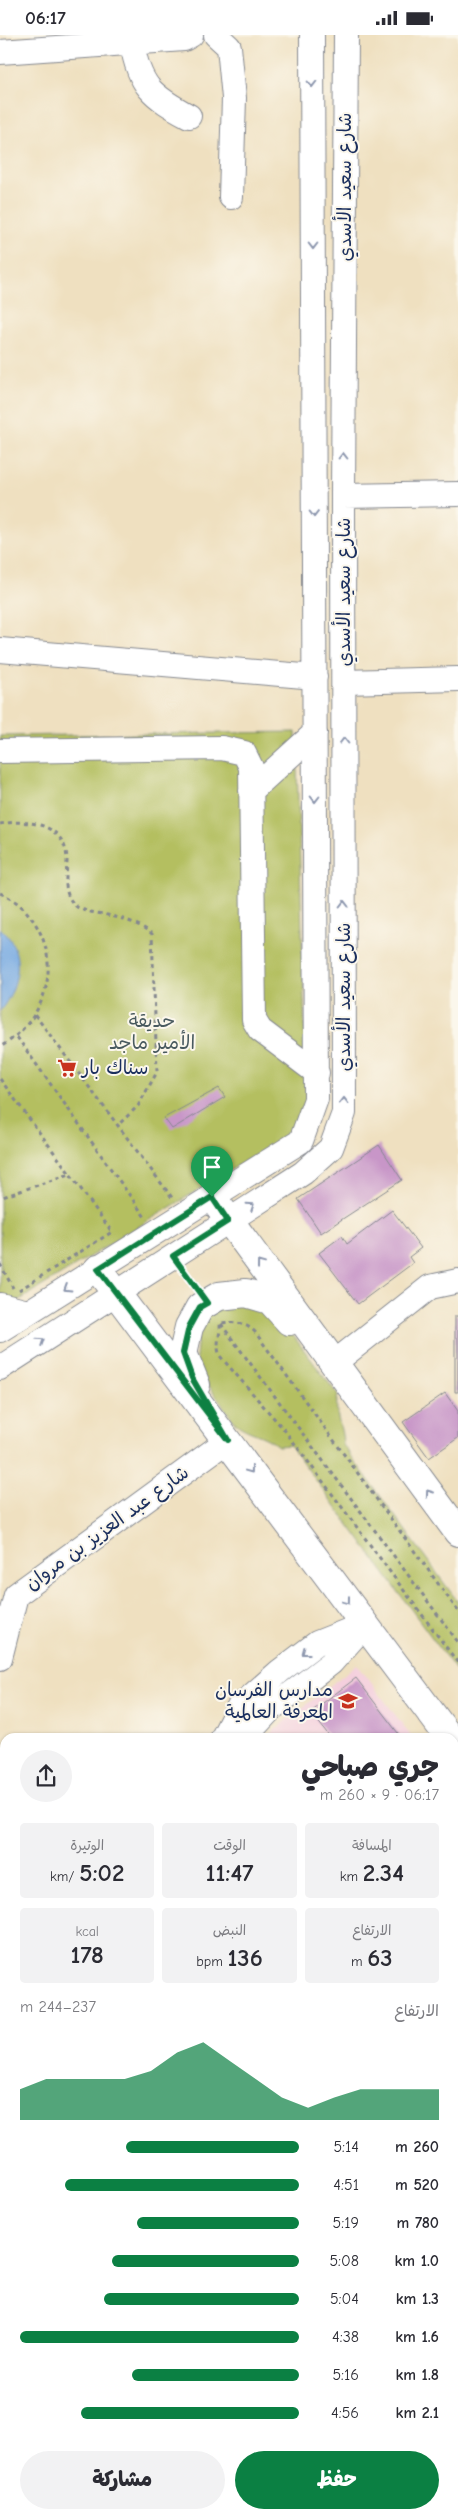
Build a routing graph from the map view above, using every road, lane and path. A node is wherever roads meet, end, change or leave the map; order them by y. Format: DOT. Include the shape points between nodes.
graph roads {
  1 [pos="191,35"];
  2 [pos="216,35"];
  3 [pos="312,35"];
  4 [pos="346,35"];
  5 [pos="132,43"];
  6 [pos="0,52"];
  7 [pos="189,116"];
  8 [pos="231,197"];
  9 [pos="458,494"];
  10 [pos="343,495"];
  11 [pos="0,650"];
  12 [pos="315,677"];
  13 [pos="458,679"];
  14 [pos="344,682"];
  15 [pos="315,733"];
  16 [pos="0,751"];
  17 [pos="251,791"];
  18 [pos="0,824"];
  19 [pos="0,893"];
  20 [pos="35,1015"];
  21 [pos="17,1037"];
  22 [pos="0,1047"];
  23 [pos="317,1073"];
  24 [pos="0,1079"];
  25 [pos="118,1125"];
  26 [pos="70,1174"];
  27 [pos="212,1197"];
  28 [pos="0,1198"];
  29 [pos="184,1213"];
  30 [pos="228,1221"];
  31 [pos="156,1232"];
  32 [pos="173,1256"];
  33 [pos="0,1264"];
  34 [pos="98,1269"];
  35 [pos="458,1281"];
  36 [pos="114,1293"];
  37 [pos="0,1305"];
  38 [pos="28,1313"];
  39 [pos="213,1313"];
  40 [pos="0,1330"];
  41 [pos="334,1363"];
  42 [pos="0,1368"];
  43 [pos="228,1440"];
  44 [pos="458,1532"];
  45 [pos="458,1611"];
  46 [pos="365,1624"];
  47 [pos="458,1642"];
  48 [pos="0,1658"];
  49 [pos="458,1663"];
  50 [pos="225,1733"];
  51 [pos="249,1733"];
  52 [pos="446,1733"];
  1 -- 5 [label="street" via="184,39"];
  2 -- 8 [label="street" via="229,47 234,98"];
  3 -- 12 [label="street, شارع سعيد الأسدي, one-way"];
  10 -- 4 [label="street, شارع سعيد الأسدي, one-way"];
  5 -- 6 [label="street"];
  5 -- 7 [label="street" via="136,66 150,89"];
  9 -- 10 [label="street"];
  10 -- 14 [label="street, شارع سعيد الأسدي"];
  11 -- 12 [label="street"];
  12 -- 15 [label="street, شارع سعيد الأسدي"];
  13 -- 14 [label="street"];
  30 -- 14 [label="street, شارع سعيد الأسدي, one-way" via="303,1173 331,1148 344,1113"];
  15 -- 17 [label="street"];
  15 -- 23 [label="street, شارع سعيد الأسدي, one-way"];
  16 -- 17 [label="street" via="222,748 244,753 251,767"];
  17 -- 23 [label="street" via="254,1020 260,1030"];
  18 -- 25 [label="path" via="18,821 41,824 56,834 67,859 64,881 68,896 77,907 142,926 152,934 157,1072 138,1106"];
  19 -- 20 [label="path" via="19,904 38,927 48,955 48,986"];
  20 -- 21 [label="path"];
  20 -- 25 [label="path"];
  21 -- 22 [label="path"];
  21 -- 31 [label="path"];
  23 -- 27 [label="street, شارع سعيد الأسدي" via="316,1099 301,1141"];
  24 -- 26 [label="path"];
  25 -- 29 [label="path"];
  26 -- 28 [label="path"];
  26 -- 33 [label="path" via="112,1231 16,1292"];
  27 -- 29 [label="street"];
  27 -- 30 [label="main road"];
  29 -- 31 [label="street"];
  30 -- 32 [label="street"];
  41 -- 30 [label="main road, one-way"];
  31 -- 34 [label="street"];
  32 -- 36 [label="street"];
  32 -- 39 [label="path"];
  34 -- 36 [label="main road"];
  34 -- 38 [label="street, one-way"];
  35 -- 41 [label="street" via="430,1287"];
  42 -- 36 [label="street, one-way"];
  36 -- 43 [label="main road"];
  37 -- 38 [label="street"];
  38 -- 40 [label="street"];
  39 -- 41 [label="main road" via="219,1296 246,1293 270,1300"];
  39 -- 43 [label="main road" via="200,1307 189,1327 183,1353 192,1378"];
  39 -- 45 [label="path" via="255,1332"];
  39 -- 47 [label="path"];
  39 -- 49 [label="path" via="221,1334 217,1349 220,1356 286,1432"];
  44 -- 41 [label="main road, one-way"];
  43 -- 46 [label="main road, one-way"];
  43 -- 48 [label="street, شارع عبد العزيز بن مروان" via="16,1595"];
  46 -- 50 [label="street, one-way" via="317,1643 280,1671 238,1708"];
  46 -- 51 [label="street" via="331,1663 271,1709"];
  46 -- 52 [label="main road"];
}
